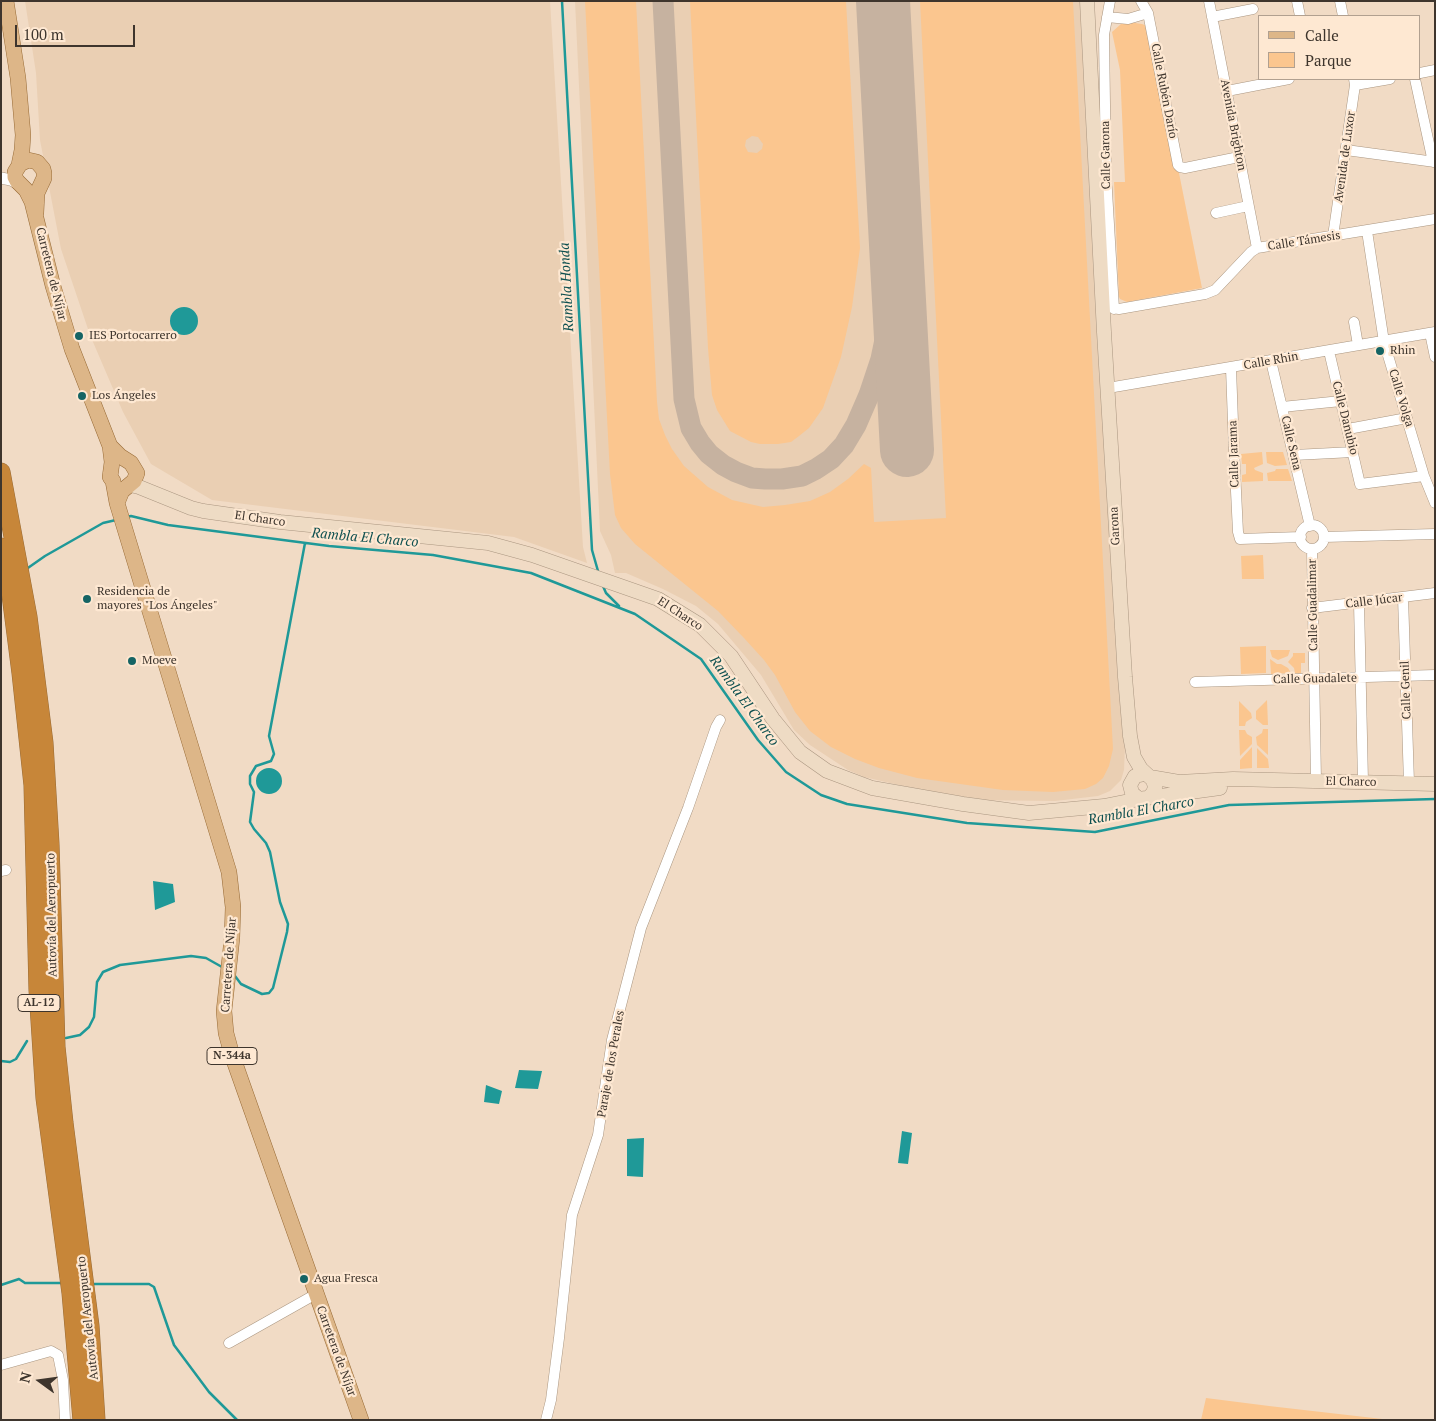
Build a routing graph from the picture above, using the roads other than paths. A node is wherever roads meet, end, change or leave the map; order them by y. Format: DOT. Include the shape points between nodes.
graph roads {
  1 [pos="6,1"];
  2 [pos="1087,1"];
  3 [pos="1110,1"];
  4 [pos="1142,1"];
  5 [pos="1209,1"];
  6 [pos="1297,1"];
  7 [pos="1340,1"];
  8 [pos="1253,9"];
  9 [pos="1148,13"];
  10 [pos="1300,15"];
  11 [pos="1342,15"];
  12 [pos="1107,17"];
  13 [pos="1212,17"];
  14 [pos="1435,70"];
  15 [pos="1421,73"];
  16 [pos="1284,80"];
  17 [pos="1378,80"];
  18 [pos="1415,80"];
  19 [pos="1354,82"];
  20 [pos="1227,91"];
  21 [pos="23,135"];
  22 [pos="1346,150"];
  23 [pos="1239,157"];
  24 [pos="37,162"];
  25 [pos="1434,162"];
  26 [pos="18,166"];
  27 [pos="1,176"];
  28 [pos="40,185"];
  29 [pos="22,187"];
  30 [pos="1248,206"];
  31 [pos="36,213"];
  32 [pos="1216,213"];
  33 [pos="1435,219"];
  34 [pos="1367,231"];
  35 [pos="1333,236"];
  36 [pos="1257,248"];
  37 [pos="1108,307"];
  38 [pos="1354,322"];
  39 [pos="1432,333"];
  40 [pos="1384,342"];
  41 [pos="1358,345"];
  42 [pos="1329,351"];
  43 [pos="1435,357"];
  44 [pos="1271,361"];
  45 [pos="1232,368"];
  46 [pos="1108,388"];
  47 [pos="1341,401"];
  48 [pos="1282,407"];
  49 [pos="1407,418"];
  50 [pos="1348,429"];
  51 [pos="1353,452"];
  52 [pos="1294,455"];
  53 [pos="119,463"];
  54 [pos="1,472"];
  55 [pos="1424,476"];
  56 [pos="126,481"];
  57 [pos="1435,503"];
  58 [pos="1310,526"];
  59 [pos="1435,534"];
  60 [pos="1324,537"];
  61 [pos="1301,538"];
  62 [pos="1,546"];
  63 [pos="1312,549"];
  64 [pos="12,565"];
  65 [pos="17,592"];
  66 [pos="1435,592"];
  67 [pos="1403,597"];
  68 [pos="1358,603"];
  69 [pos="1312,608"];
  70 [pos="1435,675"];
  71 [pos="1406,676"];
  72 [pos="1361,678"];
  73 [pos="1314,679"];
  74 [pos="1195,682"];
  75 [pos="720,720"];
  76 [pos="1131,745"];
  77 [pos="1148,776"];
  78 [pos="1268,781"];
  79 [pos="1316,781"];
  80 [pos="1363,782"];
  81 [pos="1409,783"];
  82 [pos="1435,784"];
  83 [pos="1130,786"];
  84 [pos="1144,799"];
  85 [pos="1112,804"];
  86 [pos="316,1294"];
  87 [pos="229,1343"];
  88 [pos="1,1365"];
  89 [pos="65,1420"];
  90 [pos="82,1420"];
  91 [pos="96,1420"];
  92 [pos="361,1420"];
  93 [pos="546,1420"];
  1 -- 21 [label="main road, Carretera de Níjar / N-344a"];
  2 -- 37 [label="main road, Garona"];
  3 -- 12 [label="street, Calle Garona"];
  4 -- 9 [label="street, Calle Rubén Darío"];
  5 -- 13 [label="street, Avenida Brighton"];
  6 -- 10 [label="street"];
  7 -- 11 [label="street"];
  8 -- 13 [label="street"];
  9 -- 12 [label="street" via="1128,19"];
  9 -- 23 [label="street, Calle Rubén Darío" via="1178,165 1185,168"];
  12 -- 37 [label="street, Calle Garona" via="1104,35"];
  13 -- 20 [label="street, Avenida Brighton"];
  14 -- 15 [label="street"];
  16 -- 20 [label="street"];
  17 -- 19 [label="street"];
  18 -- 25 [label="street"];
  19 -- 22 [label="street, Avenida de Luxor"];
  20 -- 23 [label="street, Avenida Brighton"];
  21 -- 24 [label="main road, Carretera de Níjar / N-344a" via="27,150"];
  21 -- 26 [label="main road, Carretera de Níjar / N-344a"];
  22 -- 25 [label="street"];
  22 -- 35 [label="street, Avenida de Luxor"];
  23 -- 30 [label="street, Avenida Brighton"];
  24 -- 26 [label="main road" via="28,160"];
  24 -- 28 [label="main road, Carretera de Níjar / N-344a" via="44,173"];
  26 -- 27 [label="street"];
  26 -- 29 [label="main road, Carretera de Níjar / N-344a" via="15,177"];
  27 -- 29 [label="street"];
  28 -- 29 [label="main road"];
  28 -- 31 [label="main road, Carretera de Níjar / N-344a"];
  29 -- 31 [label="main road, Carretera de Níjar / N-344a"];
  30 -- 32 [label="street"];
  30 -- 36 [label="street, Avenida Brighton"];
  31 -- 53 [label="main road, Carretera de Níjar / N-344a" via="72,349"];
  33 -- 34 [label="street, Calle Támesis"];
  34 -- 35 [label="street, Calle Támesis"];
  34 -- 40 [label="street, Calle Volga"];
  35 -- 36 [label="street, Calle Támesis"];
  36 -- 37 [label="street, Calle Támesis" via="1215,290 1205,294"];
  37 -- 46 [label="main road, Garona" via="1104,332"];
  38 -- 41 [label="street"];
  39 -- 40 [label="street, Calle Rhin"];
  39 -- 43 [label="street"];
  40 -- 41 [label="street, Calle Rhin"];
  40 -- 49 [label="street, Calle Volga"];
  41 -- 42 [label="street, Calle Rhin"];
  42 -- 44 [label="street, Calle Rhin"];
  42 -- 47 [label="street, Calle Danubio"];
  44 -- 45 [label="street, Calle Rhin"];
  44 -- 48 [label="street, Calle Sena"];
  45 -- 46 [label="street, Calle Rhin"];
  45 -- 61 [label="street, Calle Jarama" via="1240,540"];
  46 -- 76 [label="main road, Garona"];
  47 -- 48 [label="street"];
  47 -- 50 [label="street, Calle Danubio"];
  48 -- 52 [label="street, Calle Sena"];
  49 -- 50 [label="street"];
  49 -- 55 [label="street, Calle Volga"];
  50 -- 51 [label="street, Calle Danubio"];
  51 -- 52 [label="street"];
  51 -- 55 [label="street, Calle Danubio" via="1360,484"];
  52 -- 58 [label="street, Calle Sena"];
  53 -- 56 [label="main road" via="134,467"];
  53 -- 56 [label="main road, Carretera de Níjar / N-344a" via="109,472"];
  54 -- 64 [label="highway, Autovía del Aeropuerto / AL-12"];
  55 -- 57 [label="street, Calle Volga"];
  56 -- 85 [label="main road, El Charco" via="190,508 218,513 488,543 658,598 700,625 731,656 773,719 800,752 827,771 872,788 1029,813"];
  56 -- 86 [label="main road, Carretera de Níjar / N-344a" via="117,504 229,872 233,907 224,1001 226,1033"];
  58 -- 60 [label="street" via="1319,528"];
  58 -- 61 [label="street" via="1303,530"];
  59 -- 60 [label="street"];
  60 -- 63 [label="street" via="1319,547"];
  61 -- 63 [label="street" via="1305,547"];
  62 -- 64 [label="highway, Autovía del Aeropuerto / AL-12"];
  63 -- 69 [label="street, Calle Guadalimar"];
  64 -- 65 [label="highway, Autovía del Aeropuerto / AL-12"];
  65 -- 90 [label="highway, Autovía del Aeropuerto / AL-12" via="33,785 38,990 45,1098 71,1293"];
  65 -- 91 [label="highway, Autovía del Aeropuerto / AL-12" via="36,676 47,785 56,1048 90,1326"];
  66 -- 67 [label="street, Calle Júcar"];
  67 -- 68 [label="street, Calle Júcar"];
  67 -- 71 [label="street, Calle Genil"];
  68 -- 69 [label="street, Calle Júcar"];
  68 -- 72 [label="street"];
  69 -- 73 [label="street, Calle Guadalimar"];
  70 -- 71 [label="street, Calle Guadalete"];
  71 -- 72 [label="street, Calle Guadalete"];
  71 -- 81 [label="street, Calle Genil"];
  72 -- 73 [label="street, Calle Guadalete"];
  72 -- 80 [label="street"];
  73 -- 74 [label="street, Calle Guadalete"];
  73 -- 79 [label="street, Calle Guadalimar"];
  75 -- 93 [label="street, Paraje de los Perales" via="641,928 612,1040 598,1135 572,1215 558,1347"];
  76 -- 77 [label="main road" via="1137,764"];
  76 -- 83 [label="main road"];
  77 -- 78 [label="main road, El Charco" via="1179,782"];
  77 -- 83 [label="main road" via="1135,776"];
  77 -- 84 [label="main road" via="1155,786 1153,794"];
  78 -- 79 [label="main road, El Charco"];
  78 -- 84 [label="main road, El Charco"];
  79 -- 80 [label="main road, El Charco"];
  80 -- 81 [label="main road, El Charco"];
  81 -- 82 [label="main road, El Charco"];
  83 -- 84 [label="main road" via="1134,796"];
  83 -- 85 [label="main road" via="1122,798"];
  84 -- 85 [label="main road, El Charco"];
  86 -- 87 [label="street"];
  86 -- 92 [label="main road, Carretera de Níjar / N-344a"];
  88 -- 89 [label="street" via="51,1351 58,1355"];
}
